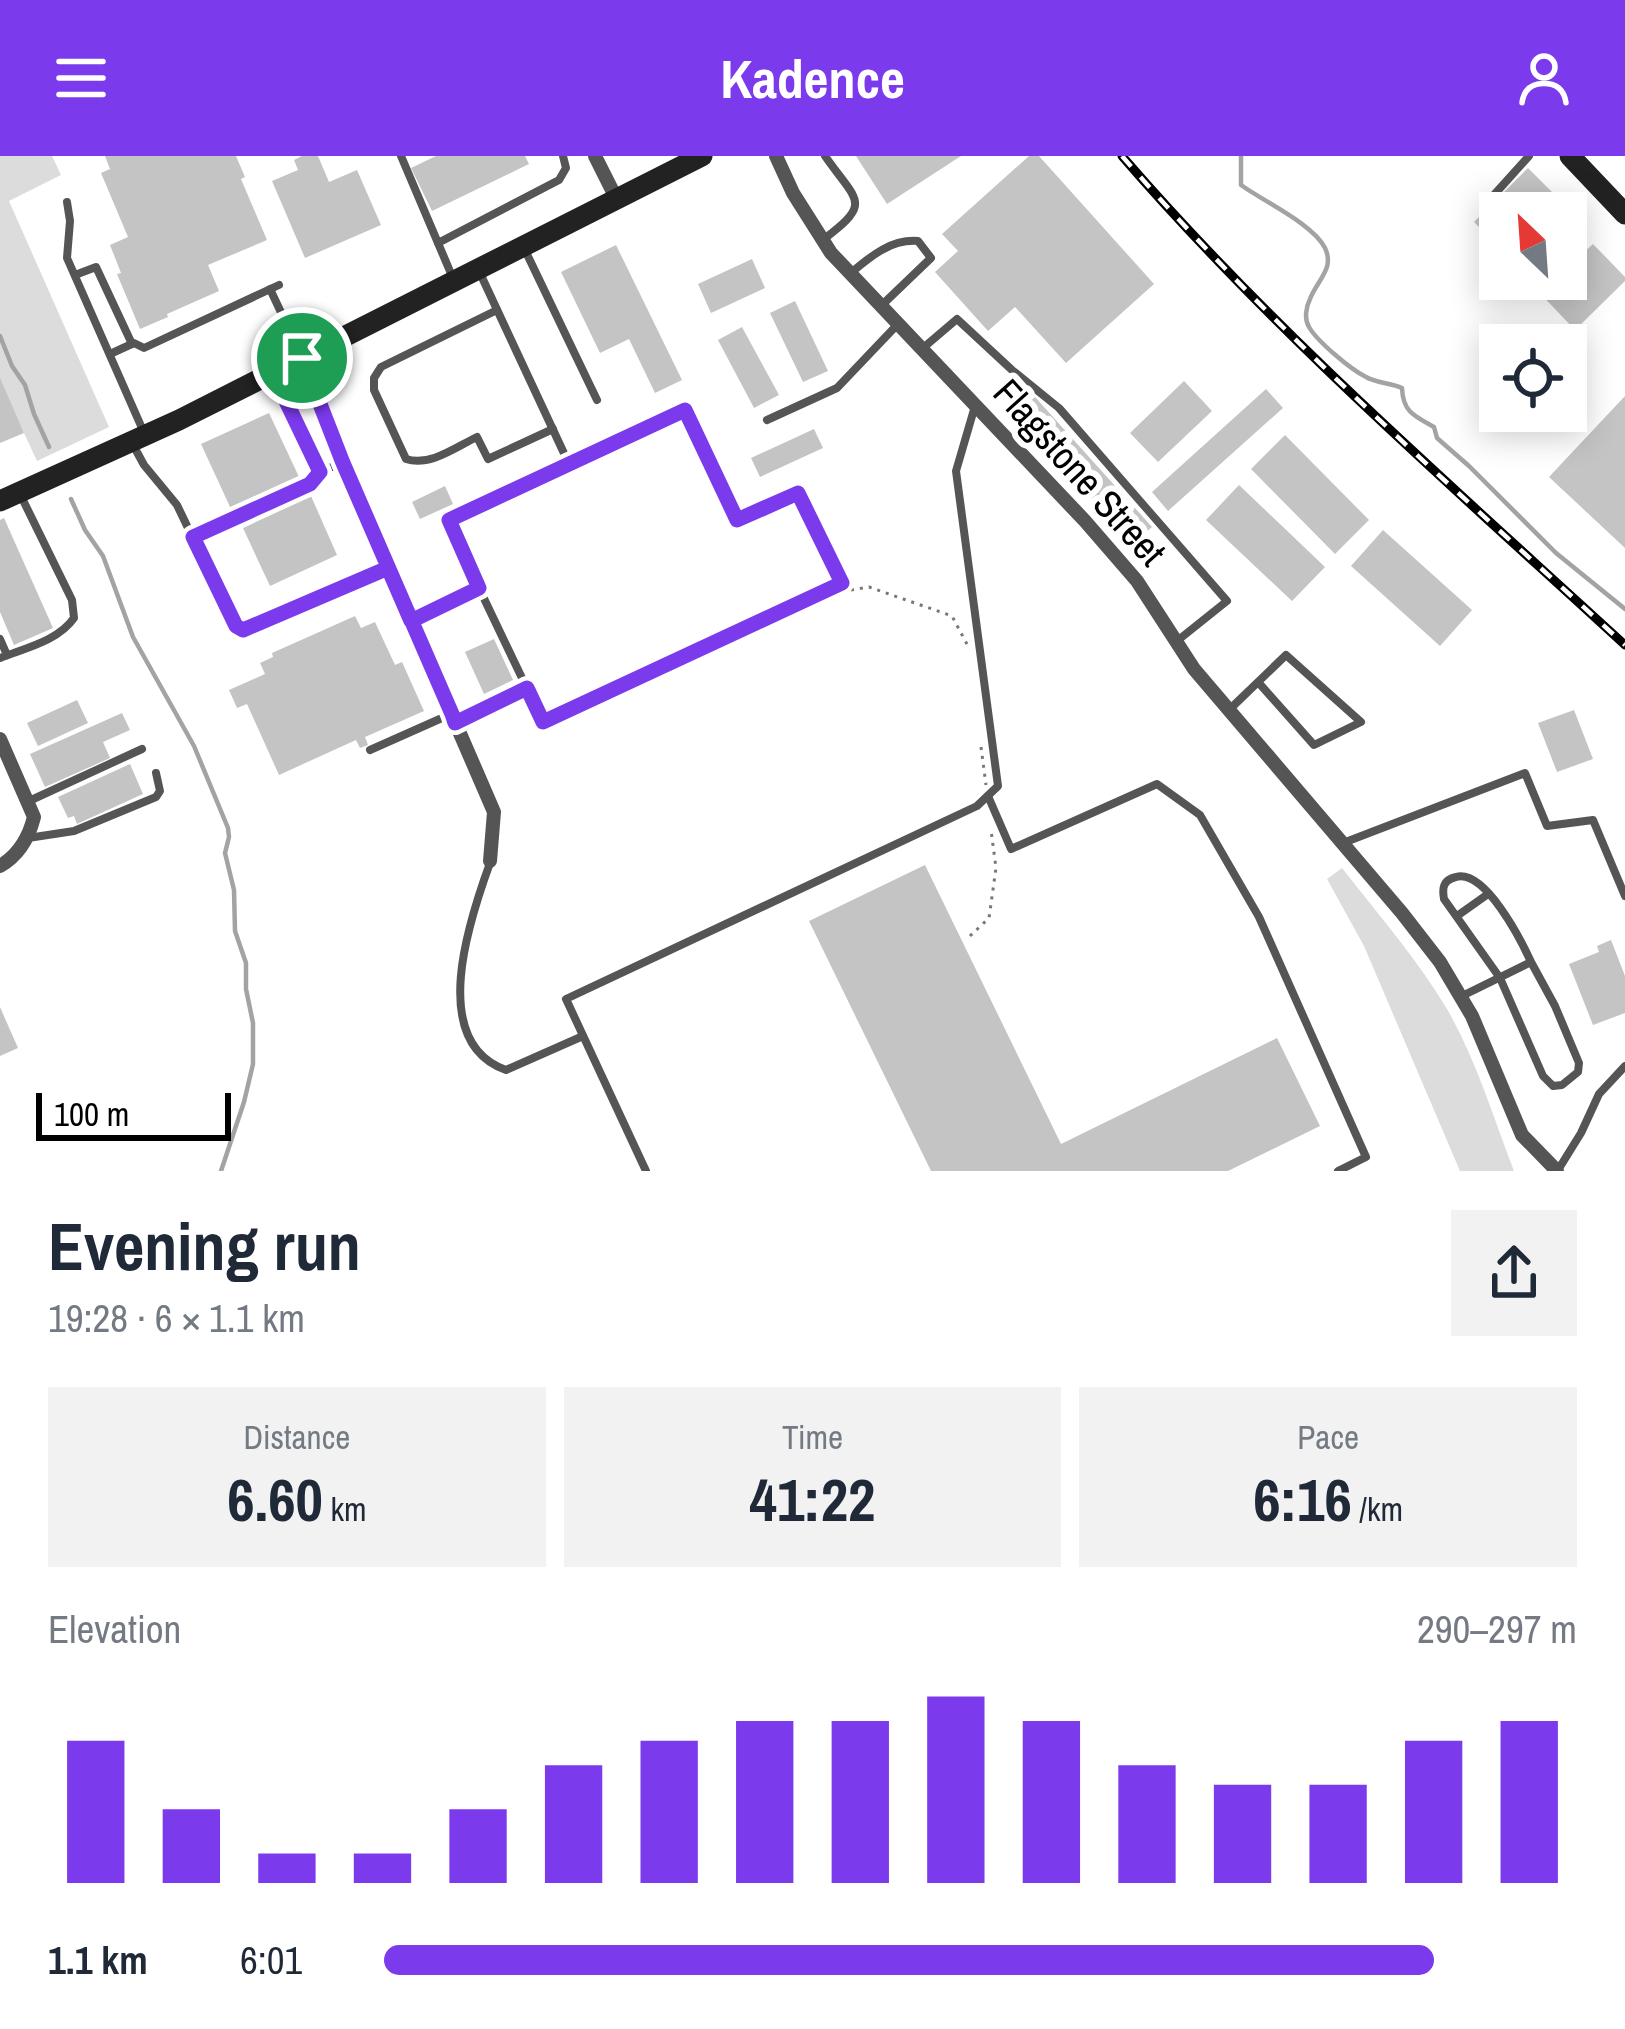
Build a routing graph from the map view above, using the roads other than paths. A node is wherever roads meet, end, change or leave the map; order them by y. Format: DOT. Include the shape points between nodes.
graph roads {
  1 [pos="401,156"];
  2 [pos="562,156"];
  3 [pos="595,156"];
  4 [pos="776,156"];
  5 [pos="825,156"];
  6 [pos="1529,156"];
  7 [pos="1570,156"];
  8 [pos="698,157"];
  9 [pos="1497,192"];
  10 [pos="617,200"];
  11 [pos="67,202"];
  12 [pos="1625,214"];
  13 [pos="823,240"];
  14 [pos="438,243"];
  15 [pos="524,247"];
  16 [pos="478,269"];
  17 [pos="851,274"];
  18 [pos="75,275"];
  19 [pos="455,281"];
  20 [pos="881,306"];
  21 [pos="497,310"];
  22 [pos="898,324"];
  23 [pos="132,344"];
  24 [pos="922,349"];
  25 [pos="110,354"];
  26 [pos="302,358"];
  27 [pos="273,374"];
  28 [pos="597,400"];
  29 [pos="975,405"];
  30 [pos="767,420"];
  31 [pos="553,429"];
  32 [pos="138,439"];
  33 [pos="343,463"];
  34 [pos="569,464"];
  35 [pos="320,472"];
  36 [pos="9,497"];
  37 [pos="193,537"];
  38 [pos="388,568"];
  39 [pos="479,588"];
  40 [pos="411,621"];
  41 [pos="0,639"];
  42 [pos="1177,641"];
  43 [pos="3,657"];
  44 [pos="1258,682"];
  45 [pos="527,688"];
  46 [pos="1228,710"];
  47 [pos="453,719"];
  48 [pos="0,739"];
  49 [pos="142,748"];
  50 [pos="370,750"];
  51 [pos="7,772"];
  52 [pos="156,773"];
  53 [pos="988,799"];
  54 [pos="27,801"];
  55 [pos="29,835"];
  56 [pos="1339,839"];
  57 [pos="490,861"];
  58 [pos="0,866"];
  59 [pos="1488,894"];
  60 [pos="1625,896"];
  61 [pos="1456,916"];
  62 [pos="1531,962"];
  63 [pos="1500,978"];
  64 [pos="1460,997"];
  65 [pos="583,1036"];
  66 [pos="1625,1066"];
  67 [pos="646,1171"];
  68 [pos="1338,1171"];
  69 [pos="1557,1171"];
  1 -- 14 [label="lane"];
  2 -- 14 [label="lane" via="559,180"];
  3 -- 10 [label="street"];
  4 -- 13 [label="street, Flagstone Street"];
  5 -- 13 [label="lane" via="857,206"];
  6 -- 9 [label="lane"];
  7 -- 12 [label="main road"];
  8 -- 10 [label="main road"];
  10 -- 15 [label="main road"];
  11 -- 18 [label="lane" via="67,258"];
  13 -- 17 [label="street, Flagstone Street"];
  14 -- 19 [label="lane"];
  15 -- 16 [label="main road"];
  15 -- 28 [label="lane"];
  16 -- 19 [label="main road"];
  16 -- 21 [label="lane"];
  17 -- 20 [label="street, Flagstone Street"];
  17 -- 20 [label="lane" via="902,241 924,247 931,258"];
  18 -- 23 [label="lane" via="96,267"];
  18 -- 25 [label="lane"];
  19 -- 26 [label="main road"];
  20 -- 22 [label="street, Flagstone Street"];
  21 -- 31 [label="lane"];
  21 -- 31 [label="lane" via="381,367 374,378 406,459 426,461 477,437 488,459"];
  22 -- 24 [label="street, Flagstone Street"];
  22 -- 30 [label="lane" via="837,388"];
  23 -- 25 [label="lane"];
  23 -- 26 [label="lane" via="143,348 274,287"];
  24 -- 29 [label="street, Flagstone Street"];
  24 -- 42 [label="lane" via="957,319 1059,408 1161,524 1227,602"];
  25 -- 32 [label="lane"];
  26 -- 27 [label="main road"];
  26 -- 33 [label="street"];
  27 -- 32 [label="main road"];
  27 -- 35 [label="lane"];
  29 -- 42 [label="street, Flagstone Street" via="1137,581"];
  29 -- 53 [label="lane" via="956,471 998,786"];
  31 -- 34 [label="lane"];
  32 -- 36 [label="main road"];
  32 -- 37 [label="lane" via="144,465"];
  33 -- 35 [label="lane"];
  33 -- 38 [label="street"];
  34 -- 39 [label="lane" via="449,520"];
  34 -- 45 [label="lane" via="685,410 737,520 798,493 842,583 543,722"];
  35 -- 37 [label="lane" via="310,484"];
  36 -- 43 [label="lane" via="72,600 74,618 55,636"];
  37 -- 38 [label="lane" via="243,630"];
  38 -- 40 [label="street"];
  39 -- 40 [label="lane"];
  39 -- 45 [label="lane"];
  40 -- 47 [label="street"];
  41 -- 43 [label="lane"];
  42 -- 46 [label="street, Flagstone Street"];
  44 -- 44 [label="lane" via="1286,655 1361,722 1314,745"];
  44 -- 46 [label="lane"];
  45 -- 47 [label="lane"];
  46 -- 56 [label="street, Flagstone Street"];
  47 -- 50 [label="lane"];
  47 -- 57 [label="street" via="494,812"];
  48 -- 51 [label="street"];
  49 -- 54 [label="lane"];
  51 -- 54 [label="street"];
  52 -- 55 [label="lane" via="156,797 74,832"];
  53 -- 65 [label="lane" via="566,999"];
  53 -- 68 [label="lane" via="1011,849 1157,784 1200,815 1259,916 1366,1157"];
  54 -- 55 [label="street" via="34,817"];
  55 -- 58 [label="street"];
  56 -- 60 [label="lane" via="1525,773 1547,826 1593,820"];
  56 -- 64 [label="street, Flagstone Street"];
  57 -- 65 [label="lane" via="472,912 459,999 474,1044 489,1064 506,1070"];
  59 -- 61 [label="lane"];
  59 -- 61 [label="lane" via="1468,876 1451,878 1442,894"];
  59 -- 62 [label="lane"];
  61 -- 63 [label="lane"];
  62 -- 63 [label="lane"];
  62 -- 63 [label="lane" via="1579,1063 1562,1085 1544,1076"];
  63 -- 64 [label="lane"];
  64 -- 69 [label="street, Flagstone Street" via="1522,1135"];
  65 -- 67 [label="lane"];
  66 -- 69 [label="lane" via="1599,1094"];
}
